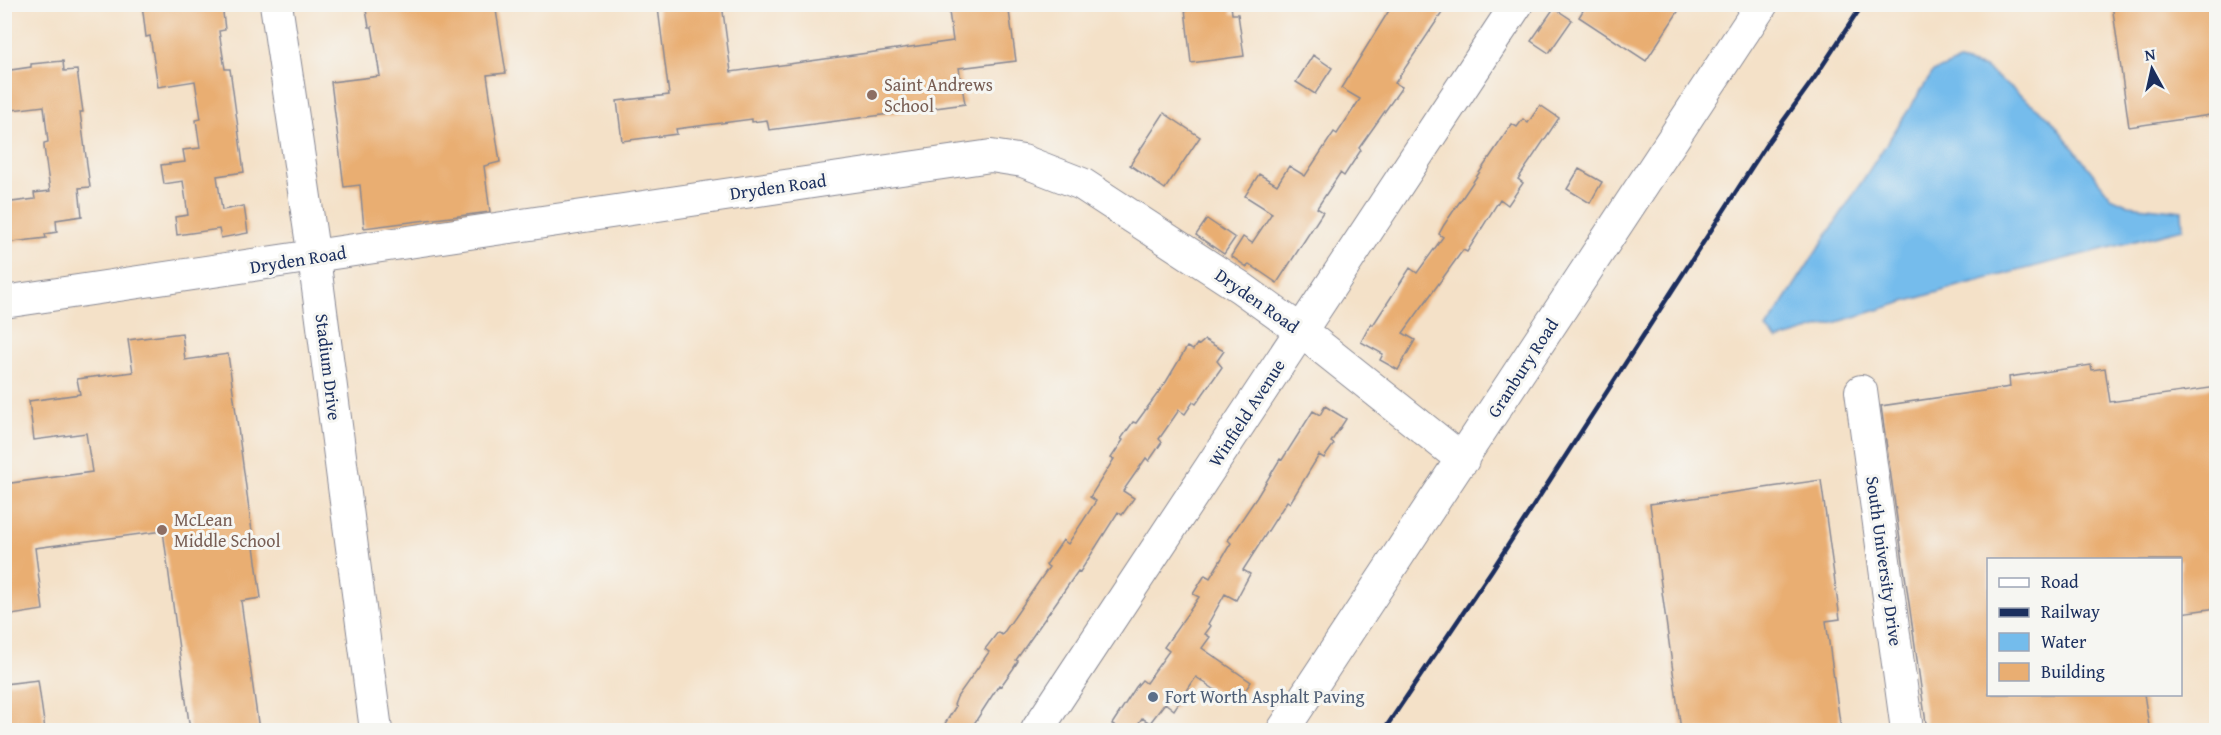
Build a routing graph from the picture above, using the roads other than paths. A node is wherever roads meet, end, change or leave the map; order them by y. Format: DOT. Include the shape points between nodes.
graph roads {
  1 [pos="276,4"];
  2 [pos="1517,4"];
  3 [pos="1762,4"];
  4 [pos="314,258"];
  5 [pos="4,302"];
  6 [pos="1301,331"];
  7 [pos="1861,391"];
  8 [pos="1463,460"];
  9 [pos="376,730"];
  10 [pos="1037,730"];
  11 [pos="1283,730"];
  12 [pos="1907,730"];
  1 -- 4 [label="street, Stadium Drive"];
  2 -- 6 [label="street, Winfield Avenue"];
  3 -- 8 [label="street, Granbury Road"];
  4 -- 5 [label="street, Dryden Road"];
  4 -- 6 [label="street, Dryden Road" via="992,156 1023,161 1082,184"];
  4 -- 9 [label="street, Stadium Drive"];
  6 -- 8 [label="street, Dryden Road"];
  6 -- 10 [label="street, Winfield Avenue"];
  7 -- 12 [label="street, South University Drive"];
  8 -- 11 [label="street, Granbury Road"];
}
